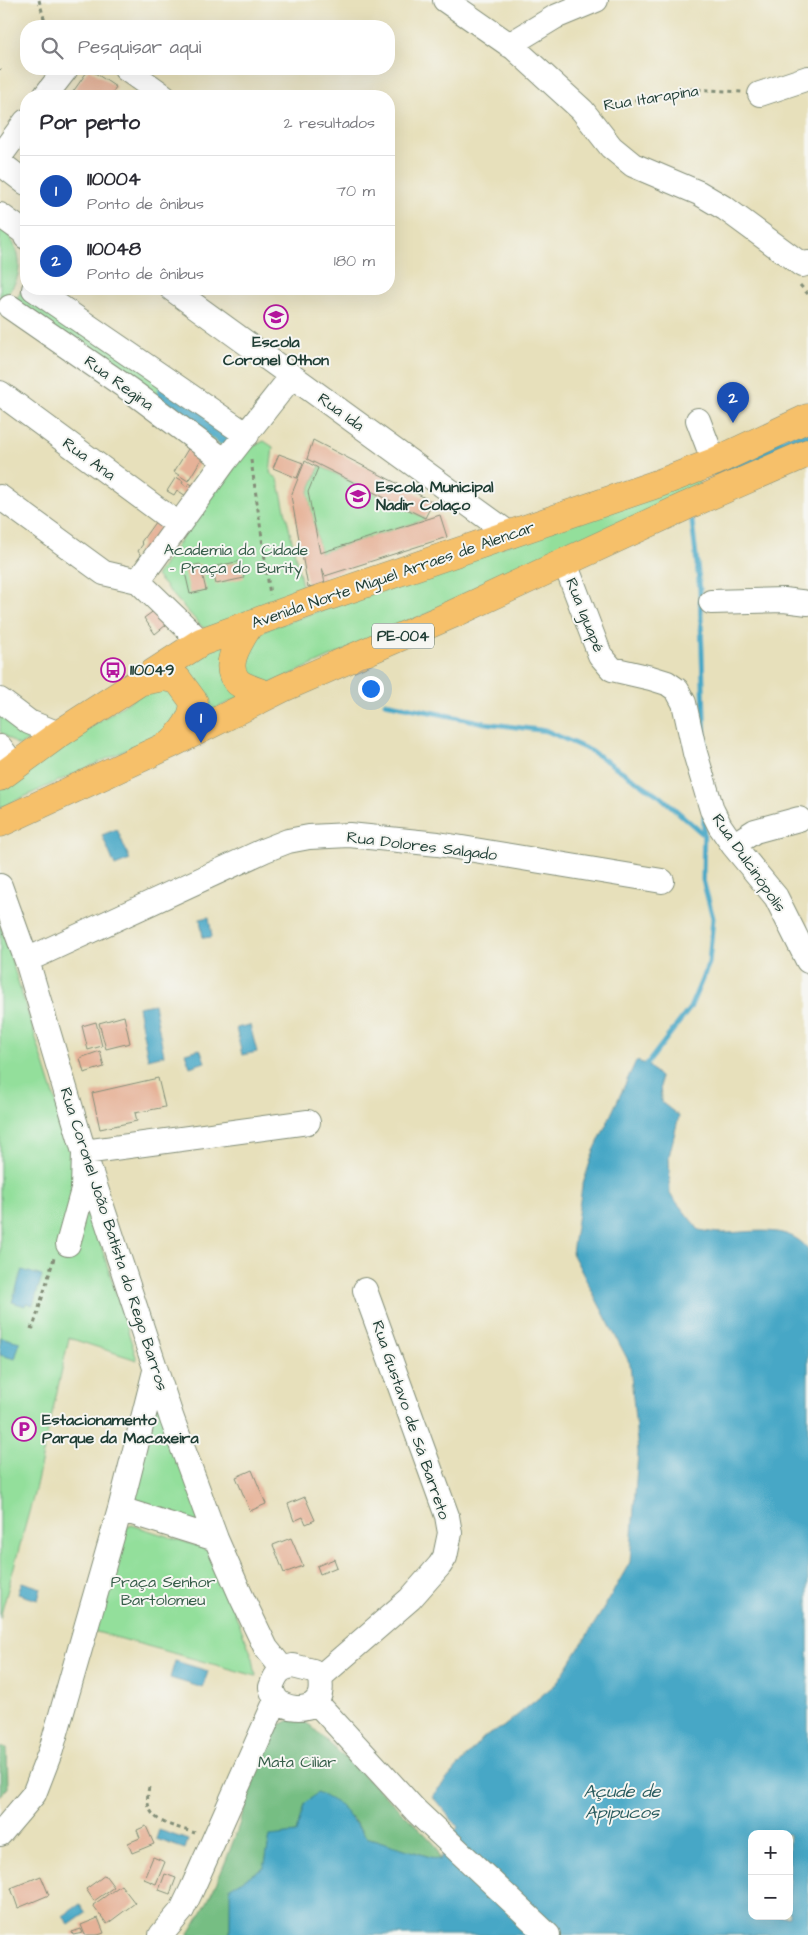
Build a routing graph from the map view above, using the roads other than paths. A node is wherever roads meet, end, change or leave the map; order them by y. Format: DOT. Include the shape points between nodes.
graph roads {
  1 [pos="445,0"];
  2 [pos="596,0"];
  3 [pos="510,45"];
  4 [pos="61,75"];
  5 [pos="134,75"];
  6 [pos="808,78"];
  7 [pos="50,90"];
  8 [pos="156,90"];
  9 [pos="760,94"];
  10 [pos="20,138"];
  11 [pos="8,172"];
  12 [pos="0,215"];
  13 [pos="20,230"];
  14 [pos="805,264"];
  15 [pos="20,295"];
  16 [pos="43,295"];
  17 [pos="180,295"];
  18 [pos="5,310"];
  19 [pos="292,376"];
  20 [pos="0,393"];
  21 [pos="808,418"];
  22 [pos="698,420"];
  23 [pos="247,435"];
  24 [pos="808,452"];
  25 [pos="225,462"];
  26 [pos="714,462"];
  27 [pos="0,497"];
  28 [pos="179,525"];
  29 [pos="510,535"];
  30 [pos="565,563"];
  31 [pos="138,581"];
  32 [pos="711,602"];
  33 [pos="808,603"];
  34 [pos="262,620"];
  35 [pos="201,642"];
  36 [pos="143,681"];
  37 [pos="267,695"];
  38 [pos="0,700"];
  39 [pos="684,704"];
  40 [pos="59,734"];
  41 [pos="171,744"];
  42 [pos="5,764"];
  43 [pos="799,819"];
  44 [pos="0,823"];
  45 [pos="733,845"];
  46 [pos="662,881"];
  47 [pos="0,886"];
  48 [pos="27,960"];
  49 [pos="808,961"];
  50 [pos="308,1122"];
  51 [pos="84,1152"];
  52 [pos="62,1247"];
  53 [pos="366,1290"];
  54 [pos="155,1371"];
  55 [pos="120,1509"];
  56 [pos="216,1539"];
  57 [pos="282,1668"];
  58 [pos="320,1677"];
  59 [pos="276,1700"];
  60 [pos="316,1702"];
  61 [pos="0,1834"];
  62 [pos="161,1935"];
  63 [pos="548,1935"];
  1 -- 3 [label="street"];
  2 -- 3 [label="street" via="555,17"];
  3 -- 14 [label="street" via="582,110 611,147 633,165 699,193"];
  4 -- 7 [label="street"];
  5 -- 8 [label="street"];
  6 -- 9 [label="street"];
  10 -- 11 [label="street"];
  12 -- 13 [label="street"];
  15 -- 18 [label="street"];
  16 -- 23 [label="street, Rua Regina"];
  17 -- 19 [label="street, Rua Ida"];
  18 -- 25 [label="street, Rua Regina" via="130,390"];
  19 -- 23 [label="street"];
  19 -- 29 [label="street, Rua Ida"];
  20 -- 28 [label="street, Rua Ana"];
  21 -- 26 [label="main road, Avenida Norte Miguel Arraes de Alencar"];
  22 -- 26 [label="street"];
  23 -- 25 [label="street"];
  24 -- 30 [label="main road, PE-004"];
  25 -- 28 [label="street"];
  26 -- 29 [label="main road, Avenida Norte Miguel Arraes de Alencar"];
  27 -- 31 [label="street" via="104,572"];
  28 -- 31 [label="street"];
  29 -- 34 [label="main road, Avenida Norte Miguel Arraes de Alencar"];
  30 -- 37 [label="main road, PE-004"];
  30 -- 39 [label="street, Rua Iguapé" via="600,655 607,665 618,672 667,683 677,690"];
  31 -- 35 [label="street"];
  32 -- 33 [label="street" via="784,600"];
  34 -- 35 [label="main road, Avenida Norte Miguel Arraes de Alencar"];
  34 -- 37 [label="main road" via="232,658 232,671 238,682"];
  35 -- 36 [label="main road, Avenida Norte Miguel Arraes de Alencar"];
  36 -- 40 [label="main road, Avenida Norte Miguel Arraes de Alencar"];
  36 -- 41 [label="main road" via="164,677 178,680 194,702 189,724"];
  37 -- 41 [label="main road, PE-004"];
  38 -- 40 [label="street" via="29,722"];
  39 -- 45 [label="street, Rua Dulcinópolis" via="712,810"];
  40 -- 42 [label="main road, Avenida Norte Miguel Arraes de Alencar"];
  41 -- 44 [label="main road, PE-004"];
  43 -- 45 [label="street" via="754,831"];
  45 -- 49 [label="street, Rua Dulcinópolis" via="776,898"];
  46 -- 48 [label="street, Rua Dolores Salgado" via="438,844 349,836 309,838 288,841 264,850"];
  47 -- 48 [label="street, Rua Coronel João Batista do Rego Barros"];
  48 -- 51 [label="street, Rua Coronel João Batista do Rego Barros"];
  50 -- 51 [label="street"];
  51 -- 52 [label="street" via="83,1190"];
  51 -- 54 [label="street, Rua Coronel João Batista do Rego Barros"];
  53 -- 58 [label="street, Rua Gustavo de Sá Barreto" via="447,1516 450,1533 445,1557 410,1599"];
  54 -- 55 [label="street"];
  54 -- 56 [label="street, Rua Coronel João Batista do Rego Barros"];
  55 -- 56 [label="street"];
  55 -- 61 [label="street" via="51,1750 34,1794"];
  56 -- 57 [label="street, Rua Coronel João Batista do Rego Barros" via="266,1648"];
  57 -- 58 [label="street" via="304,1667"];
  57 -- 59 [label="street" via="276,1673 271,1687"];
  58 -- 60 [label="street" via="320,1693"];
  59 -- 60 [label="street" via="287,1707 299,1708"];
  59 -- 62 [label="street" via="182,1910"];
  60 -- 63 [label="street" via="416,1811"];
}
